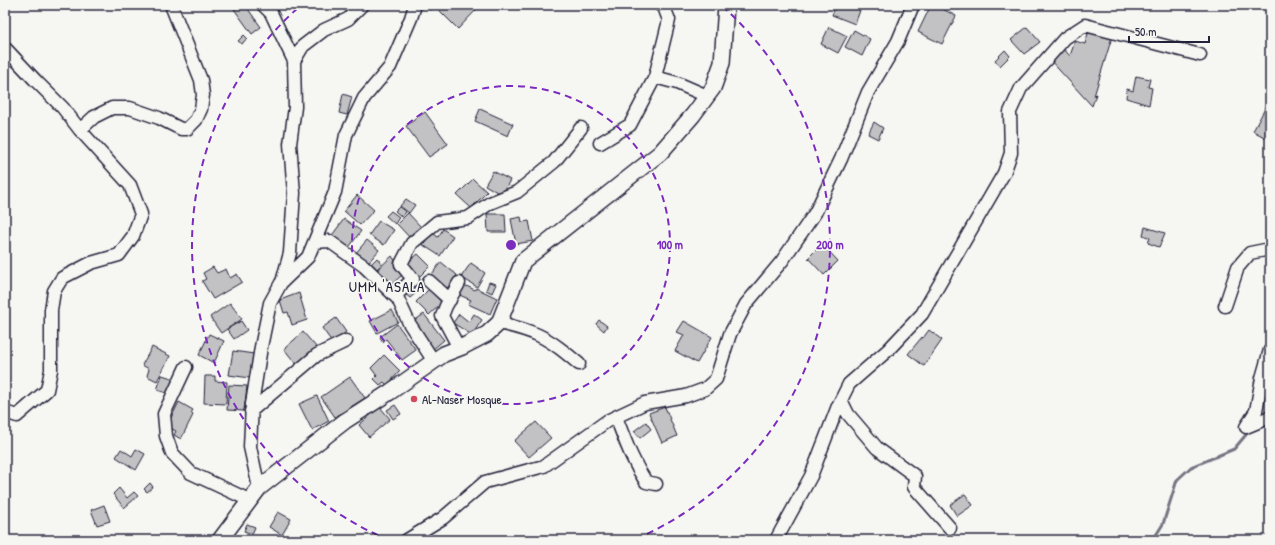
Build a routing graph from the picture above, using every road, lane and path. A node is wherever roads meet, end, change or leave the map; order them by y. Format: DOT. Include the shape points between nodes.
graph roads {
  1 [pos="171,5"];
  2 [pos="263,5"];
  3 [pos="362,5"];
  4 [pos="415,5"];
  5 [pos="660,5"];
  6 [pos="726,5"];
  7 [pos="914,5"];
  8 [pos="5,48"];
  9 [pos="1200,55"];
  10 [pos="294,61"];
  11 [pos="655,77"];
  12 [pos="707,96"];
  13 [pos="582,128"];
  14 [pos="80,130"];
  15 [pos="600,143"];
  16 [pos="315,242"];
  17 [pos="1270,249"];
  18 [pos="429,282"];
  19 [pos="282,283"];
  20 [pos="459,283"];
  21 [pos="395,296"];
  22 [pos="450,300"];
  23 [pos="1225,306"];
  24 [pos="499,323"];
  25 [pos="346,341"];
  26 [pos="459,348"];
  27 [pos="1270,350"];
  28 [pos="433,360"];
  29 [pos="579,364"];
  30 [pos="186,367"];
  31 [pos="841,400"];
  32 [pos="252,411"];
  33 [pos="5,412"];
  34 [pos="616,417"];
  35 [pos="1270,417"];
  36 [pos="656,484"];
  37 [pos="259,488"];
  38 [pos="249,500"];
  39 [pos="950,528"];
  40 [pos="220,540"];
  41 [pos="407,540"];
  42 [pos="776,540"];
  1 -- 14 [label="street" via="200,80 203,95 196,120 188,129 181,129 130,108 112,108 94,117"];
  2 -- 10 [label="street" via="271,13"];
  3 -- 10 [label="street" via="348,19 324,30 302,46"];
  4 -- 16 [label="street" via="390,67 364,98 346,135 335,192"];
  5 -- 11 [label="street" via="664,7 669,20"];
  6 -- 12 [label="street" via="722,63 713,88"];
  7 -- 34 [label="street" via="898,41 868,92 815,214 782,261 746,304 730,334 716,379 705,389 686,396 645,403"];
  8 -- 14 [label="street" via="63,108"];
  9 -- 31 [label="street" via="1085,25 1065,38 1021,88 1010,112 1011,153 1004,173 922,314 888,350 849,384"];
  10 -- 19 [label="street" via="295,107 290,144 294,193 290,253"];
  11 -- 12 [label="street"];
  11 -- 15 [label="street" via="630,124"];
  12 -- 24 [label="street" via="660,153 523,261"];
  13 -- 21 [label="street" via="554,162 517,192 490,203 468,218 438,222 412,243 401,264 413,279"];
  14 -- 33 [label="street" via="130,184 141,214 133,236 119,255 91,263 62,278 54,291 51,310 51,370 46,390 17,416"];
  16 -- 19 [label="street" via="308,257"];
  16 -- 21 [label="street" via="329,241 364,266"];
  17 -- 23 [label="street" via="1250,253 1238,267"];
  18 -- 22 [label="street"];
  19 -- 32 [label="street" via="270,303"];
  20 -- 22 [label="street"];
  21 -- 28 [label="street"];
  22 -- 26 [label="street" via="442,316"];
  24 -- 26 [label="street" via="487,334"];
  24 -- 29 [label="street" via="538,335"];
  25 -- 32 [label="street" via="317,355"];
  26 -- 28 [label="street"];
  27 -- 35 [label="street" via="1256,411 1246,427"];
  28 -- 37 [label="street" via="345,421"];
  30 -- 38 [label="street" via="164,414 166,436 172,454 192,473"];
  31 -- 39 [label="street" via="848,414 877,448 915,476 914,487"];
  31 -- 42 [label="street" via="811,476"];
  32 -- 37 [label="street" via="250,447"];
  34 -- 36 [label="street" via="640,473 646,482"];
  34 -- 41 [label="street" via="544,466 485,482 443,518"];
  37 -- 38 [label="street"];
  38 -- 40 [label="street"];
}
